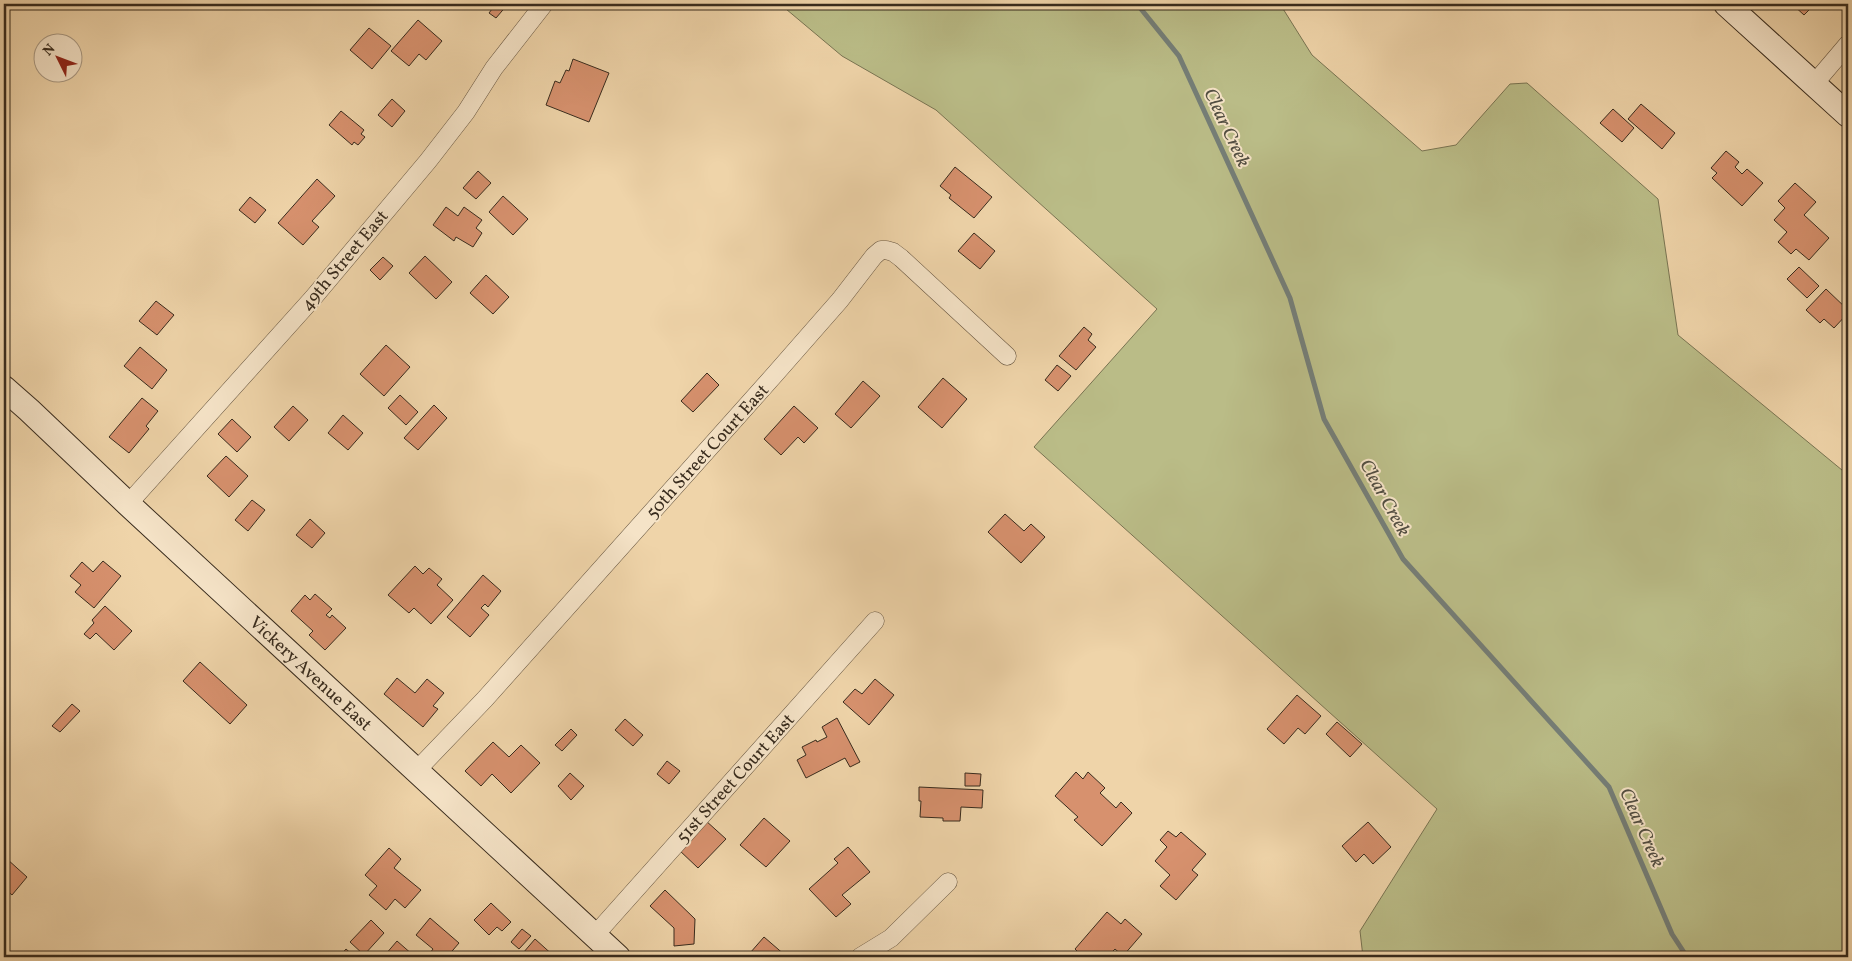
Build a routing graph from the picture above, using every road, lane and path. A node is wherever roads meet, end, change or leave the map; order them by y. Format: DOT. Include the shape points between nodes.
graph roads {
  1 [pos="544,4"];
  2 [pos="1726,4"];
  3 [pos="1848,44"];
  4 [pos="1814,84"];
  5 [pos="1848,115"];
  6 [pos="1007,356"];
  7 [pos="4,388"];
  8 [pos="128,504"];
  9 [pos="875,621"];
  10 [pos="416,771"];
  11 [pos="948,882"];
  12 [pos="594,935"];
  13 [pos="618,957"];
  14 [pos="860,957"];
  1 -- 8 [label="street, 49th Street East" via="428,161 313,298"];
  2 -- 4 [label="street"];
  3 -- 4 [label="street"];
  4 -- 5 [label="street"];
  6 -- 10 [label="street, 50th Street Court East" via="902,258 889,250 878,252 770,381 485,699"];
  7 -- 8 [label="street, Vickery Avenue East"];
  8 -- 10 [label="street, Vickery Avenue East"];
  9 -- 12 [label="street, 51st Street Court East"];
  10 -- 12 [label="street, Vickery Avenue East"];
  11 -- 14 [label="street" via="891,938"];
  12 -- 13 [label="street, Vickery Avenue East"];
}
